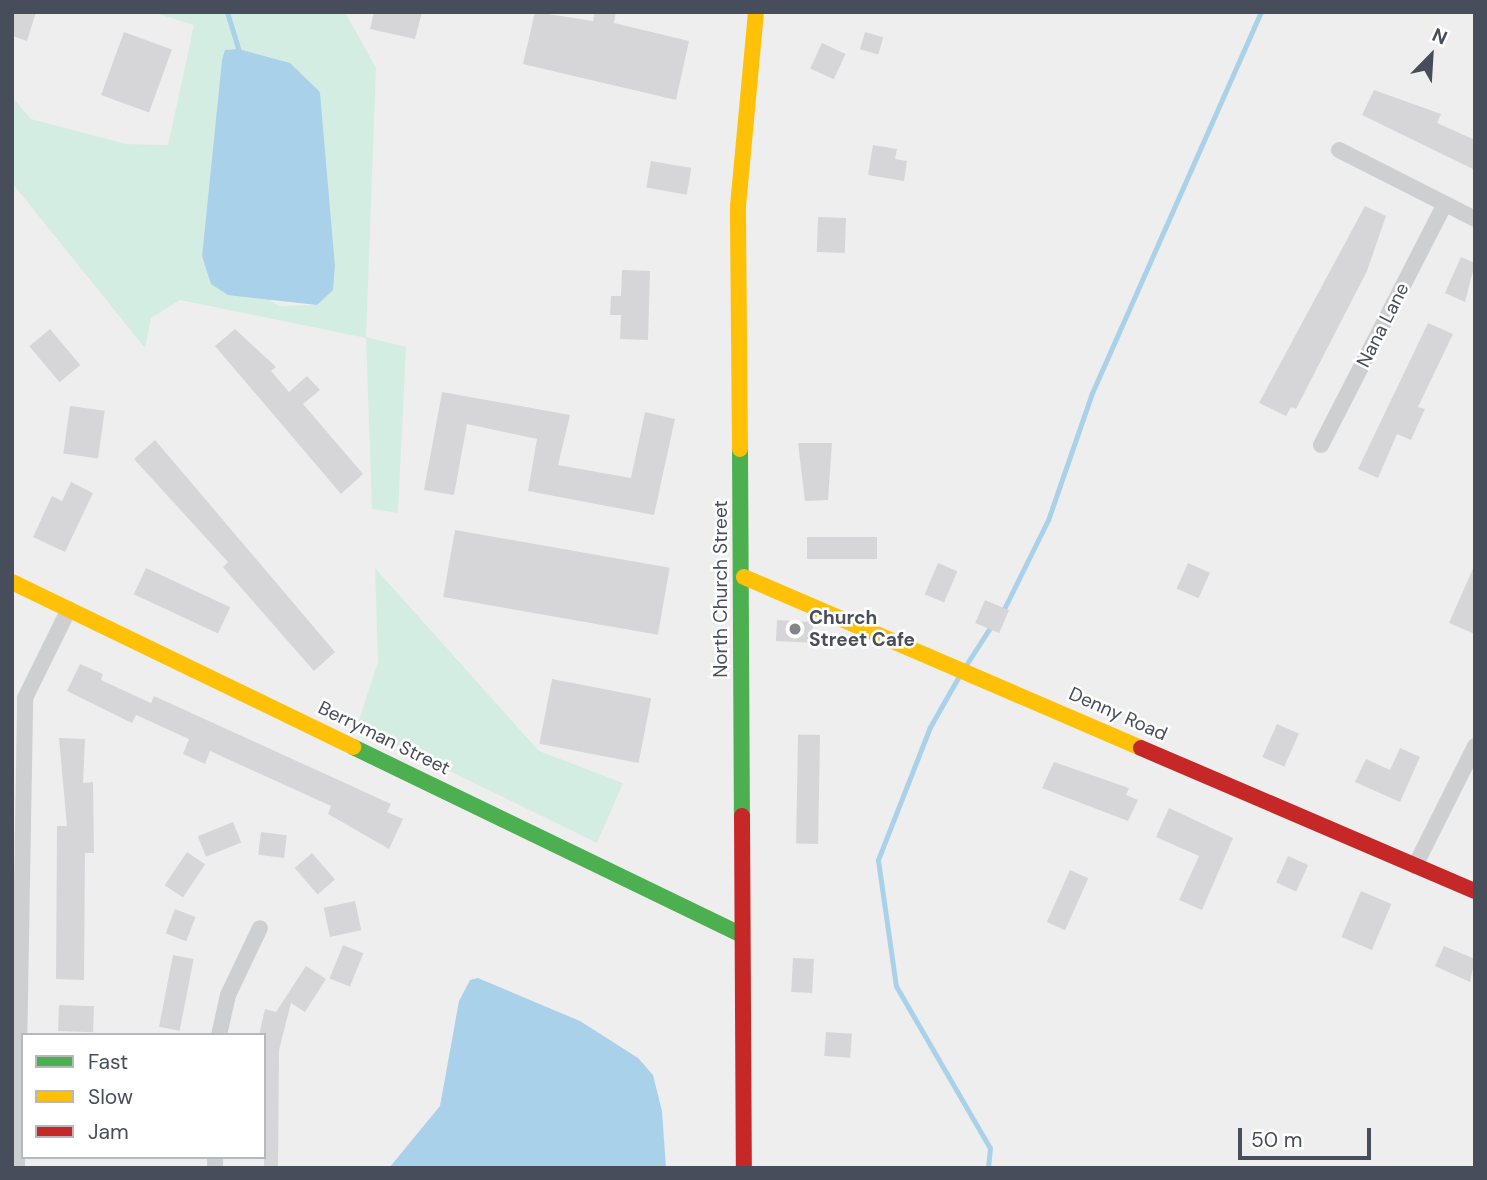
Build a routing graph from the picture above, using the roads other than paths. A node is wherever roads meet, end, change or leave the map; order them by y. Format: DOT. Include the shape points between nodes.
graph roads {
  1 [pos="756,12"];
  2 [pos="1339,150"];
  3 [pos="1445,204"];
  4 [pos="1475,219"];
  5 [pos="1321,445"];
  6 [pos="744,577"];
  7 [pos="12,582"];
  8 [pos="69,609"];
  9 [pos="1475,746"];
  10 [pos="1415,866"];
  11 [pos="1475,891"];
  12 [pos="260,928"];
  13 [pos="738,933"];
  14 [pos="21,1033"];
  15 [pos="219,1033"];
  16 [pos="21,1036"];
  17 [pos="20,1120"];
  18 [pos="17,1168"];
  19 [pos="744,1168"];
  1 -- 6 [label="street, North Church Street" via="738,206"];
  2 -- 3 [label="street"];
  3 -- 4 [label="street"];
  3 -- 5 [label="street, Nana Lane"];
  6 -- 10 [label="street, Denny Road"];
  6 -- 13 [label="street, North Church Street"];
  7 -- 8 [label="street, Berryman Street"];
  8 -- 13 [label="street, Berryman Street"];
  8 -- 14 [label="street" via="25,698"];
  9 -- 10 [label="street"];
  10 -- 11 [label="street, Denny Road"];
  12 -- 15 [label="street" via="228,995"];
  13 -- 19 [label="street, North Church Street"];
  16 -- 17 [label="street"];
  17 -- 18 [label="street"];
}
